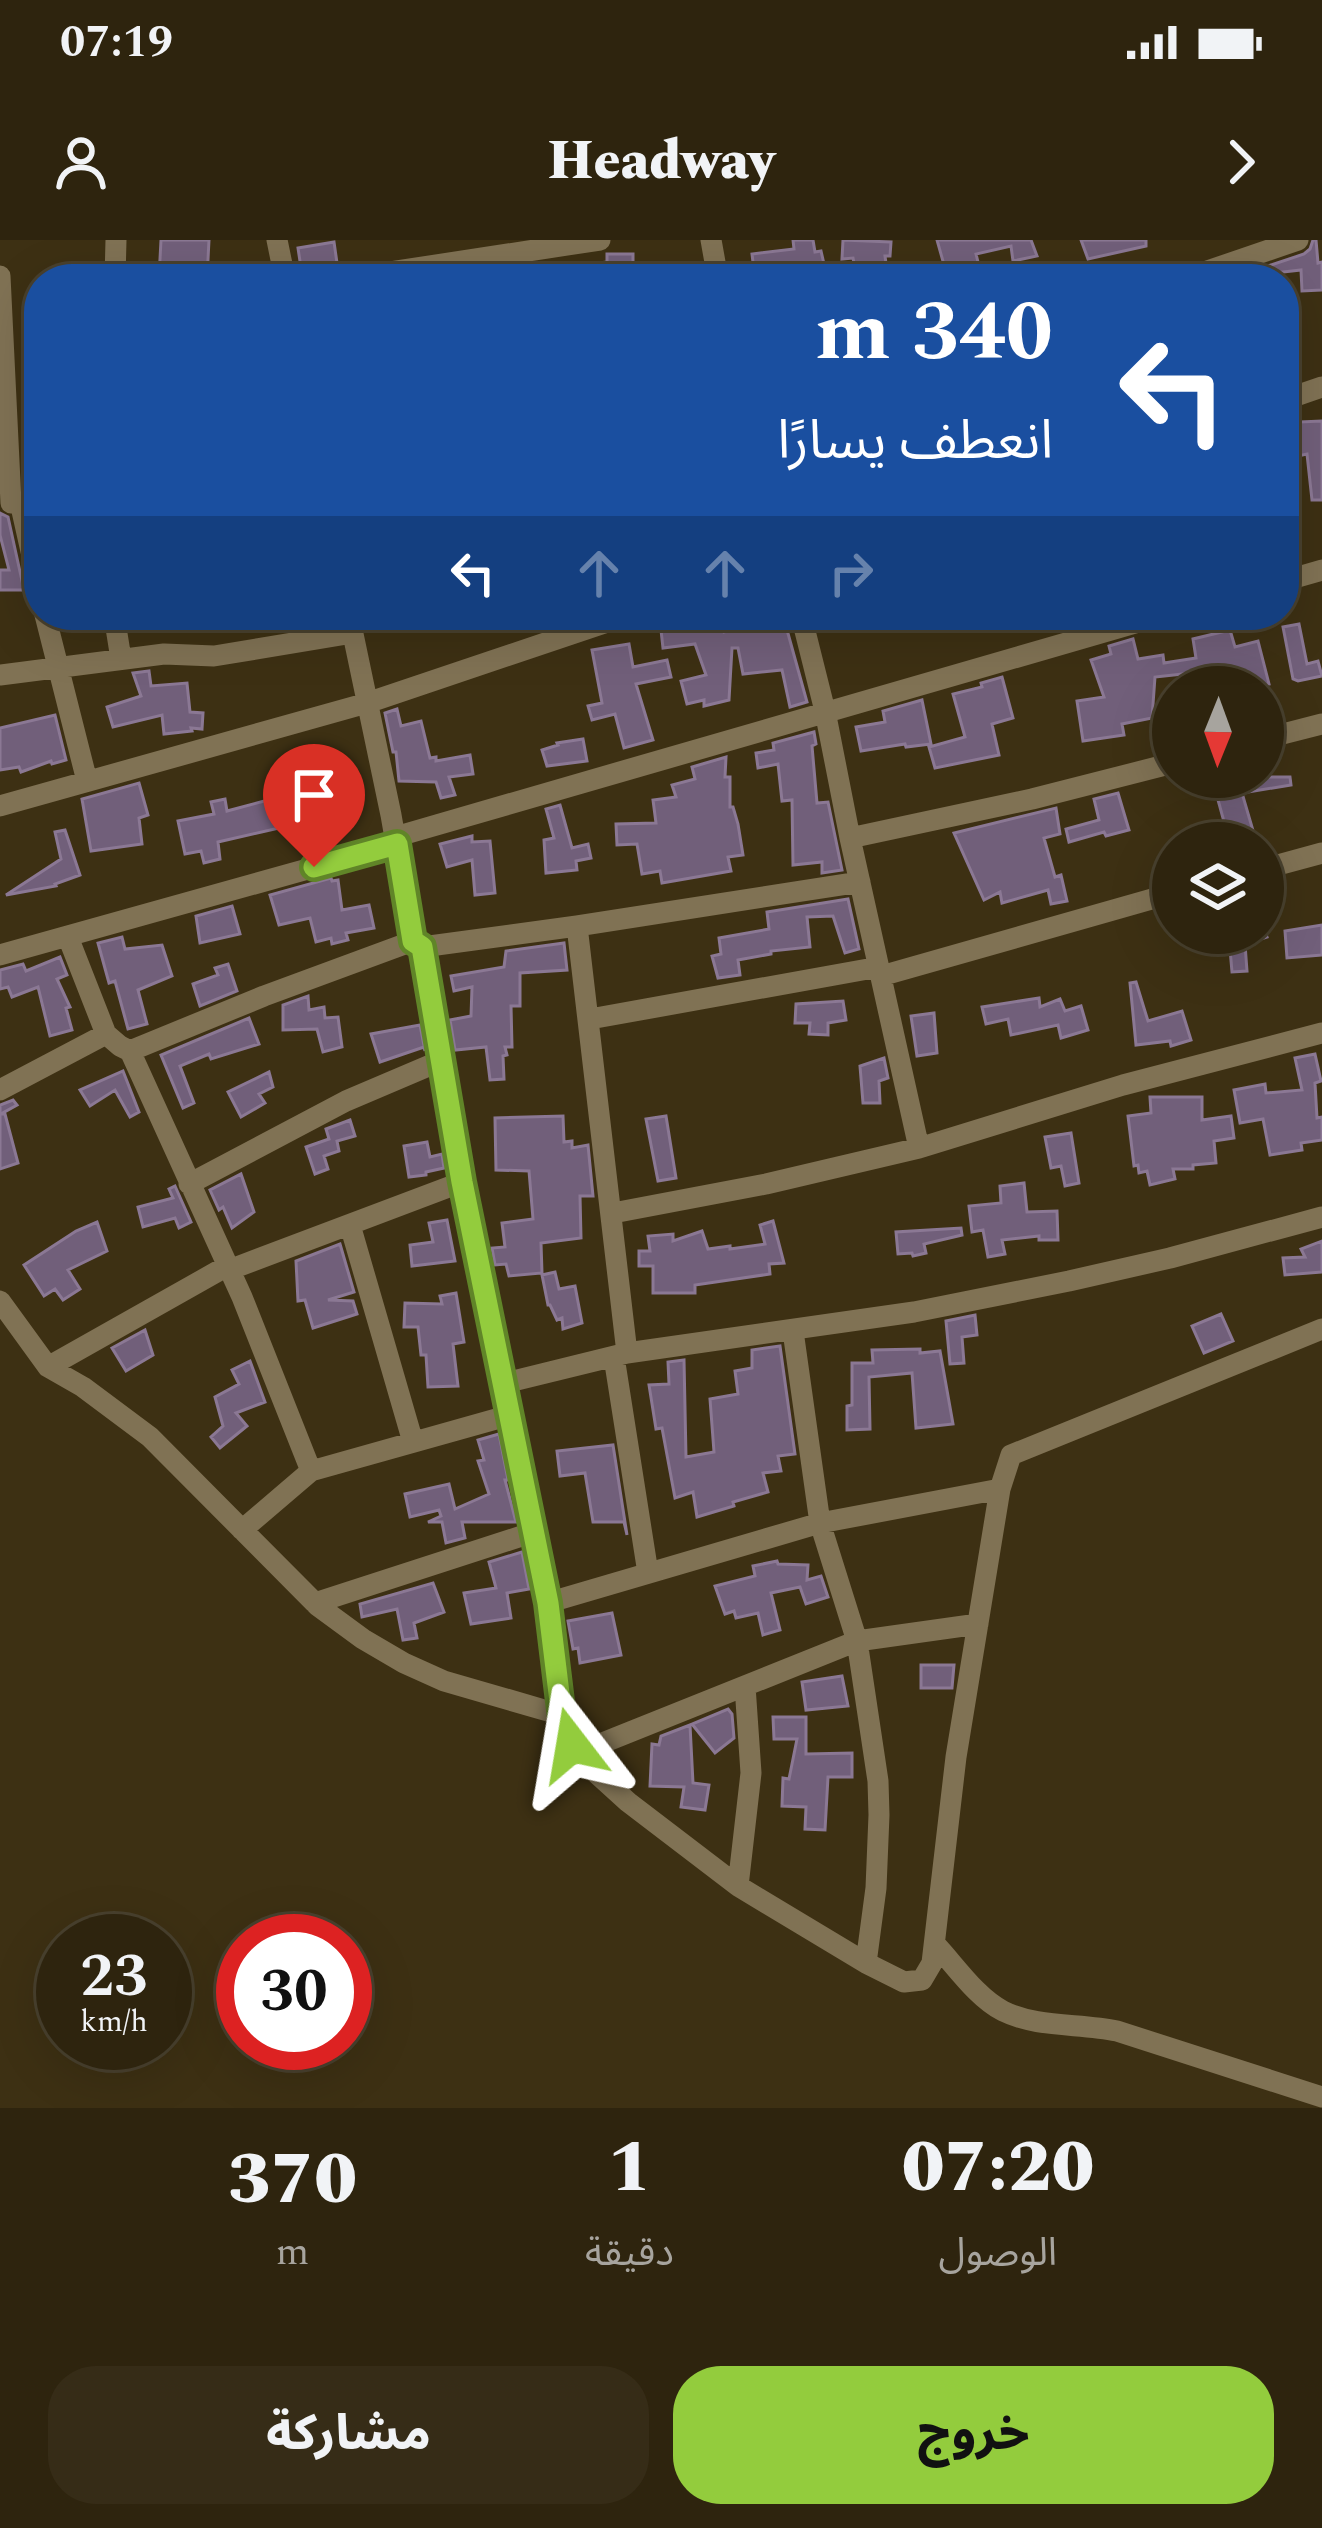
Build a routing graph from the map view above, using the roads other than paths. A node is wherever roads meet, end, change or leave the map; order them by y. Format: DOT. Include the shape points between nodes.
graph roads {
  1 [pos="600,240"];
  2 [pos="1298,240"];
  3 [pos="442,264"];
  4 [pos="1228,264"];
  5 [pos="0,276"];
  6 [pos="3,342"];
  7 [pos="18,503"];
  8 [pos="48,630"];
  9 [pos="116,630"];
  10 [pos="325,630"];
  11 [pos="352,630"];
  12 [pos="584,630"];
  13 [pos="805,630"];
  14 [pos="1110,630"];
  15 [pos="121,659"];
  16 [pos="57,667"];
  17 [pos="0,675"];
  18 [pos="368,703"];
  19 [pos="825,711"];
  20 [pos="1322,724"];
  21 [pos="1284,734"];
  22 [pos="1152,768"];
  23 [pos="87,781"];
  24 [pos="0,806"];
  25 [pos="850,838"];
  26 [pos="396,840"];
  27 [pos="1322,853"];
  28 [pos="1284,863"];
  29 [pos="860,882"];
  30 [pos="1152,899"];
  31 [pos="577,926"];
  32 [pos="68,937"];
  33 [pos="417,944"];
  34 [pos="0,955"];
  35 [pos="880,971"];
  36 [pos="590,1019"];
  37 [pos="1322,1033"];
  38 [pos="106,1034"];
  39 [pos="130,1051"];
  40 [pos="440,1060"];
  41 [pos="0,1090"];
  42 [pos="919,1148"];
  43 [pos="462,1182"];
  44 [pos="190,1184"];
  45 [pos="613,1213"];
  46 [pos="1322,1217"];
  47 [pos="350,1225"];
  48 [pos="228,1268"];
  49 [pos="0,1301"];
  50 [pos="1322,1329"];
  51 [pos="793,1331"];
  52 [pos="621,1355"];
  53 [pos="48,1366"];
  54 [pos="505,1384"];
  55 [pos="510,1414"];
  56 [pos="413,1442"];
  57 [pos="310,1471"];
  58 [pos="1000,1489"];
  59 [pos="820,1523"];
  60 [pos="242,1530"];
  61 [pos="534,1532"];
  62 [pos="648,1573"];
  63 [pos="315,1603"];
  64 [pos="548,1603"];
  65 [pos="978,1624"];
  66 [pos="857,1641"];
  67 [pos="745,1686"];
  68 [pos="562,1718"];
  69 [pos="575,1754"];
  70 [pos="738,1886"];
  71 [pos="934,1944"];
  72 [pos="866,1963"];
  73 [pos="1322,2097"];
  1 -- 3 [label="street"];
  2 -- 4 [label="street"];
  5 -- 6 [label="street"];
  6 -- 7 [label="street"];
  8 -- 16 [label="street"];
  9 -- 15 [label="street"];
  10 -- 15 [label="street" via="214,656"];
  11 -- 18 [label="street"];
  12 -- 18 [label="street"];
  13 -- 19 [label="street"];
  14 -- 19 [label="street"];
  15 -- 16 [label="street"];
  16 -- 17 [label="street"];
  16 -- 23 [label="street"];
  18 -- 23 [label="street"];
  18 -- 26 [label="street"];
  19 -- 25 [label="street"];
  19 -- 26 [label="street"];
  20 -- 21 [label="street"];
  22 -- 25 [label="street"];
  23 -- 24 [label="street"];
  25 -- 29 [label="street"];
  26 -- 32 [label="street"];
  26 -- 33 [label="street"];
  27 -- 28 [label="street"];
  29 -- 31 [label="street"];
  29 -- 35 [label="street"];
  30 -- 35 [label="street"];
  31 -- 33 [label="street"];
  31 -- 36 [label="street"];
  32 -- 34 [label="street"];
  32 -- 38 [label="street"];
  33 -- 39 [label="street"];
  33 -- 40 [label="street"];
  35 -- 36 [label="street"];
  35 -- 42 [label="street"];
  36 -- 45 [label="street"];
  37 -- 42 [label="street"];
  38 -- 39 [label="street"];
  38 -- 41 [label="street"];
  39 -- 44 [label="street"];
  40 -- 43 [label="street"];
  40 -- 44 [label="street"];
  42 -- 45 [label="street"];
  43 -- 47 [label="street"];
  43 -- 54 [label="street"];
  44 -- 48 [label="street"];
  45 -- 52 [label="street"];
  46 -- 51 [label="street" via="1069,1281"];
  47 -- 48 [label="street"];
  47 -- 56 [label="street"];
  48 -- 53 [label="street"];
  48 -- 57 [label="street"];
  49 -- 53 [label="street"];
  50 -- 58 [label="street" via="1018,1451"];
  51 -- 52 [label="street"];
  51 -- 59 [label="street"];
  52 -- 54 [label="street"];
  52 -- 62 [label="street"];
  53 -- 60 [label="street" via="150,1437"];
  54 -- 55 [label="street"];
  55 -- 56 [label="street"];
  55 -- 61 [label="street"];
  56 -- 57 [label="street"];
  57 -- 60 [label="street"];
  58 -- 59 [label="street"];
  58 -- 65 [label="street"];
  59 -- 62 [label="street"];
  59 -- 66 [label="street"];
  60 -- 63 [label="street"];
  61 -- 63 [label="street"];
  61 -- 64 [label="street"];
  62 -- 64 [label="street"];
  63 -- 68 [label="street" via="404,1663"];
  64 -- 68 [label="street"];
  65 -- 66 [label="street"];
  65 -- 71 [label="street"];
  66 -- 67 [label="street"];
  66 -- 72 [label="street" via="880,1815"];
  67 -- 69 [label="street"];
  67 -- 70 [label="street" via="751,1773"];
  68 -- 69 [label="street"];
  69 -- 70 [label="street"];
  70 -- 72 [label="street"];
  71 -- 72 [label="street" via="922,1980 904,1982"];
  71 -- 73 [label="street" via="999,2009 1020,2018 1117,2031"];
}
